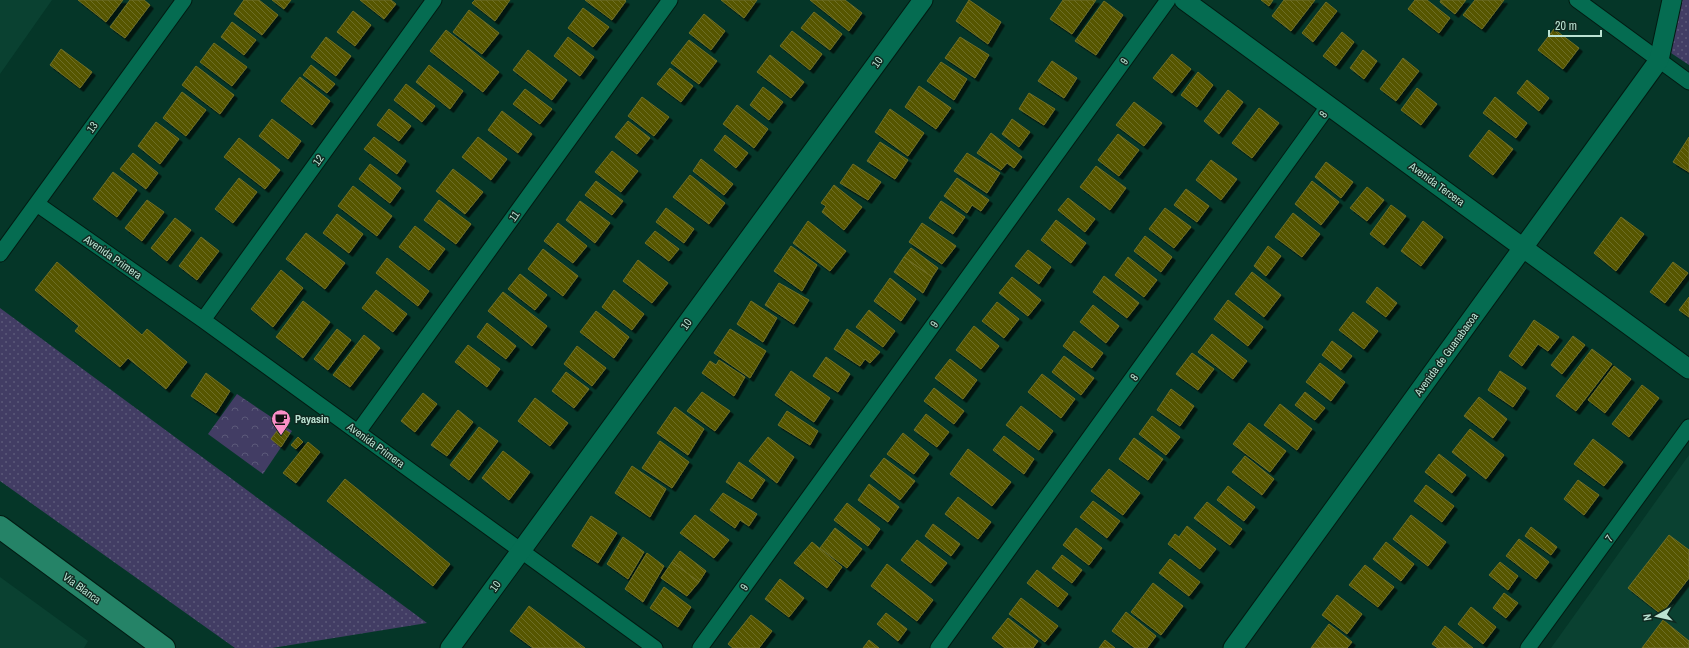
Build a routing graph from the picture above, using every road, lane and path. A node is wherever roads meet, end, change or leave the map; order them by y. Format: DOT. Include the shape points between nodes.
graph roads {
  1 [pos="184,0"];
  2 [pos="434,0"];
  3 [pos="670,0"];
  4 [pos="923,0"];
  5 [pos="1168,0"];
  6 [pos="1184,0"];
  7 [pos="1577,0"];
  8 [pos="1672,0"];
  9 [pos="1659,60"];
  10 [pos="1689,82"];
  11 [pos="1329,105"];
  12 [pos="37,204"];
  13 [pos="1523,246"];
  14 [pos="0,254"];
  15 [pos="203,320"];
  16 [pos="1689,369"];
  17 [pos="1689,427"];
  18 [pos="358,432"];
  19 [pos="0,528"];
  20 [pos="522,550"];
  21 [pos="164,648"];
  22 [pos="450,648"];
  23 [pos="655,648"];
  24 [pos="700,648"];
  25 [pos="938,648"];
  26 [pos="1233,648"];
  27 [pos="1528,648"];
  1 -- 12 [label="street, 13"];
  2 -- 15 [label="street, 12"];
  3 -- 18 [label="street, 11"];
  4 -- 20 [label="street, 10"];
  5 -- 24 [label="street, 9"];
  6 -- 11 [label="street, Avenida Tercera"];
  7 -- 9 [label="street"];
  8 -- 9 [label="street"];
  9 -- 10 [label="street"];
  9 -- 13 [label="street, Avenida de Guanabacoa"];
  11 -- 13 [label="street, Avenida Tercera"];
  11 -- 25 [label="street, 8"];
  12 -- 14 [label="street, 13"];
  12 -- 15 [label="street, Avenida Primera"];
  13 -- 16 [label="street, Avenida Tercera"];
  13 -- 26 [label="street, Avenida de Guanabacoa"];
  15 -- 18 [label="street, Avenida Primera"];
  17 -- 27 [label="street, 7"];
  18 -- 20 [label="street, Avenida Primera"];
  19 -- 21 [label="main road, Vía Blanca"];
  20 -- 22 [label="street, 10"];
  20 -- 23 [label="street, Avenida Primera"];
}
